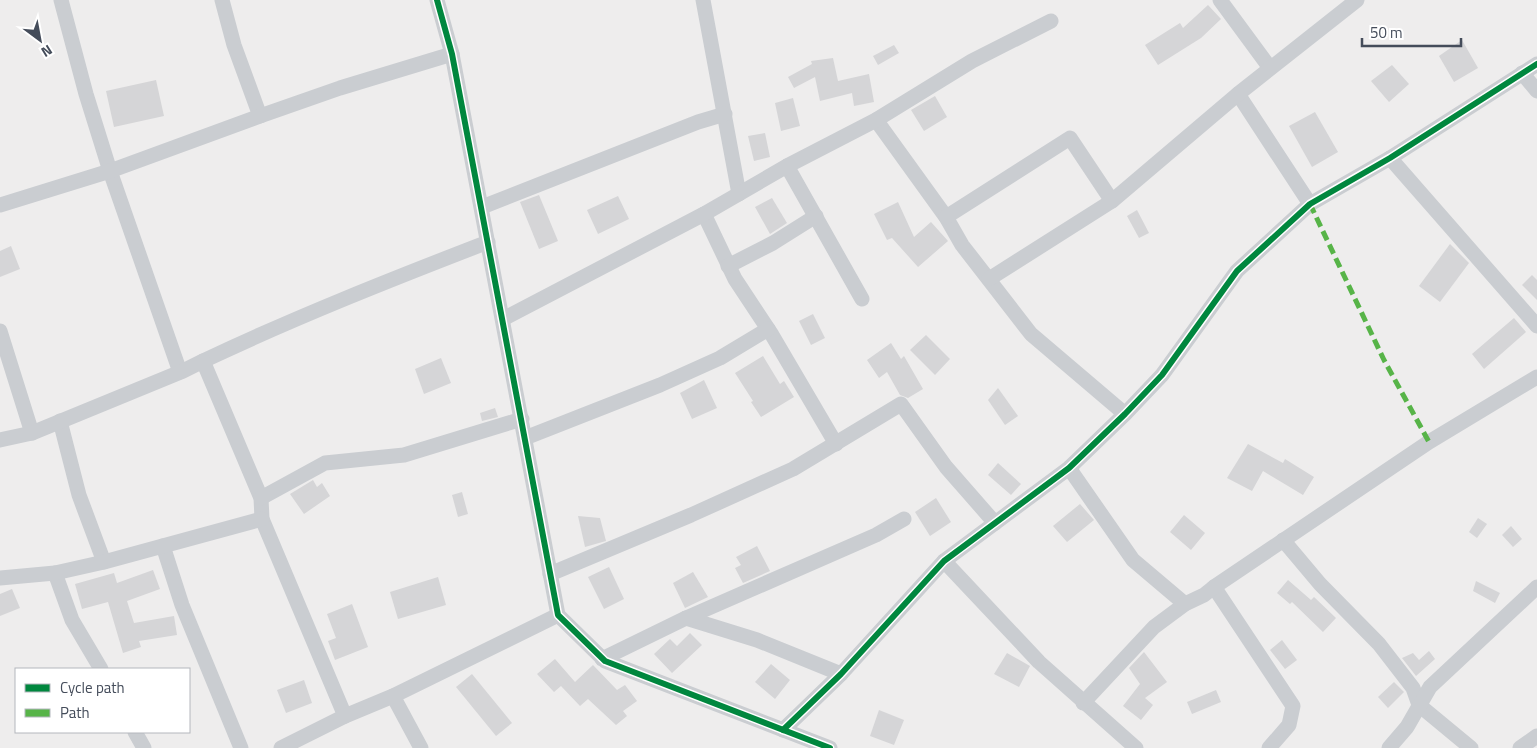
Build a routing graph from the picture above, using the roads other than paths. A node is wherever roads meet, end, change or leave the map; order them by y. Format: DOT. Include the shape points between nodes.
graph roads {
  1 [pos="61,0"];
  2 [pos="222,0"];
  3 [pos="437,0"];
  4 [pos="703,0"];
  5 [pos="1220,0"];
  6 [pos="1356,0"];
  7 [pos="1051,21"];
  8 [pos="452,54"];
  9 [pos="1537,64"];
  10 [pos="1270,68"];
  11 [pos="1522,73"];
  12 [pos="1537,90"];
  13 [pos="1238,94"];
  14 [pos="725,114"];
  15 [pos="260,116"];
  16 [pos="876,120"];
  17 [pos="1390,158"];
  18 [pos="788,166"];
  19 [pos="110,171"];
  20 [pos="739,194"];
  21 [pos="1112,200"];
  22 [pos="1310,204"];
  23 [pos="0,205"];
  24 [pos="482,207"];
  25 [pos="704,214"];
  26 [pos="816,216"];
  27 [pos="946,217"];
  28 [pos="488,242"];
  29 [pos="728,266"];
  30 [pos="989,279"];
  31 [pos="862,299"];
  32 [pos="503,319"];
  33 [pos="1537,326"];
  34 [pos="768,329"];
  35 [pos="0,331"];
  36 [pos="202,361"];
  37 [pos="180,372"];
  38 [pos="1537,377"];
  39 [pos="1125,414"];
  40 [pos="522,420"];
  41 [pos="60,421"];
  42 [pos="32,433"];
  43 [pos="525,438"];
  44 [pos="0,440"];
  45 [pos="836,444"];
  46 [pos="1069,468"];
  47 [pos="261,498"];
  48 [pos="262,519"];
  49 [pos="904,519"];
  50 [pos="995,523"];
  51 [pos="1283,540"];
  52 [pos="163,546"];
  53 [pos="944,561"];
  54 [pos="104,562"];
  55 [pos="55,573"];
  56 [pos="550,574"];
  57 [pos="0,578"];
  58 [pos="1214,586"];
  59 [pos="1537,587"];
  60 [pos="1185,604"];
  61 [pos="558,615"];
  62 [pos="686,618"];
  63 [pos="602,659"];
  64 [pos="100,668"];
  65 [pos="841,674"];
  66 [pos="393,696"];
  67 [pos="1083,703"];
  68 [pos="1419,705"];
  69 [pos="346,716"];
  70 [pos="783,730"];
  71 [pos="136,733"];
  72 [pos="1537,736"];
  73 [pos="144,748"];
  74 [pos="241,748"];
  75 [pos="281,748"];
  76 [pos="421,748"];
  77 [pos="830,748"];
  78 [pos="1136,748"];
  79 [pos="1269,748"];
  80 [pos="1388,748"];
  81 [pos="1471,748"];
  82 [pos="1520,748"];
  1 -- 19 [label="street"];
  2 -- 15 [label="street" via="234,45"];
  3 -- 8 [label="street"];
  4 -- 14 [label="street"];
  5 -- 10 [label="street"];
  6 -- 10 [label="street"];
  7 -- 16 [label="street" via="972,61"];
  8 -- 15 [label="street"];
  8 -- 24 [label="street"];
  9 -- 11 [label="street"];
  10 -- 13 [label="street"];
  11 -- 12 [label="street"];
  11 -- 17 [label="street"];
  13 -- 21 [label="street"];
  13 -- 22 [label="street"];
  14 -- 20 [label="street"];
  14 -- 24 [label="street"];
  15 -- 19 [label="street"];
  16 -- 18 [label="street"];
  16 -- 27 [label="street"];
  17 -- 22 [label="street"];
  17 -- 33 [label="street"];
  18 -- 20 [label="street"];
  18 -- 26 [label="street"];
  19 -- 23 [label="street"];
  19 -- 37 [label="street"];
  20 -- 25 [label="street"];
  21 -- 27 [label="street" via="1070,138"];
  21 -- 30 [label="street"];
  22 -- 39 [label="street" via="1237,270 1162,375"];
  24 -- 28 [label="street"];
  25 -- 29 [label="street"];
  25 -- 32 [label="street"];
  26 -- 29 [label="street"];
  26 -- 31 [label="street"];
  27 -- 30 [label="street" via="962,245"];
  28 -- 32 [label="street"];
  28 -- 36 [label="street" via="271,328"];
  29 -- 34 [label="street"];
  30 -- 39 [label="street" via="1031,334"];
  32 -- 40 [label="street"];
  34 -- 43 [label="street" via="720,358 660,385"];
  34 -- 45 [label="street"];
  35 -- 42 [label="street"];
  36 -- 37 [label="street"];
  36 -- 47 [label="street"];
  37 -- 41 [label="street"];
  38 -- 51 [label="street" via="1429,442"];
  39 -- 46 [label="street"];
  40 -- 43 [label="street"];
  40 -- 47 [label="street" via="404,456 325,463"];
  41 -- 42 [label="street"];
  41 -- 54 [label="street" via="79,495"];
  42 -- 44 [label="street"];
  43 -- 56 [label="street"];
  45 -- 50 [label="street" via="900,404 946,467"];
  45 -- 56 [label="street" via="784,473"];
  46 -- 50 [label="street"];
  46 -- 60 [label="street" via="1133,560"];
  47 -- 48 [label="street"];
  48 -- 52 [label="street"];
  48 -- 69 [label="street"];
  49 -- 62 [label="street" via="876,535"];
  50 -- 53 [label="street"];
  51 -- 58 [label="street"];
  51 -- 68 [label="street" via="1320,584 1379,644 1413,688"];
  52 -- 54 [label="street"];
  52 -- 74 [label="street" via="182,605"];
  53 -- 65 [label="street"];
  53 -- 67 [label="street" via="1039,662"];
  54 -- 55 [label="street"];
  55 -- 57 [label="street"];
  55 -- 64 [label="street" via="72,620"];
  56 -- 61 [label="street"];
  58 -- 60 [label="street"];
  58 -- 79 [label="street" via="1293,706 1289,725"];
  59 -- 68 [label="street" via="1430,687"];
  60 -- 67 [label="street" via="1154,627"];
  61 -- 63 [label="street"];
  61 -- 66 [label="street"];
  62 -- 63 [label="street"];
  62 -- 65 [label="street" via="757,640"];
  63 -- 70 [label="street"];
  65 -- 70 [label="street"];
  66 -- 69 [label="street"];
  66 -- 76 [label="street"];
  67 -- 78 [label="street"];
  68 -- 80 [label="street" via="1407,727"];
  68 -- 81 [label="street"];
  69 -- 75 [label="street"];
  70 -- 77 [label="street"];
  71 -- 73 [label="street"];
  72 -- 82 [label="street"];
}
